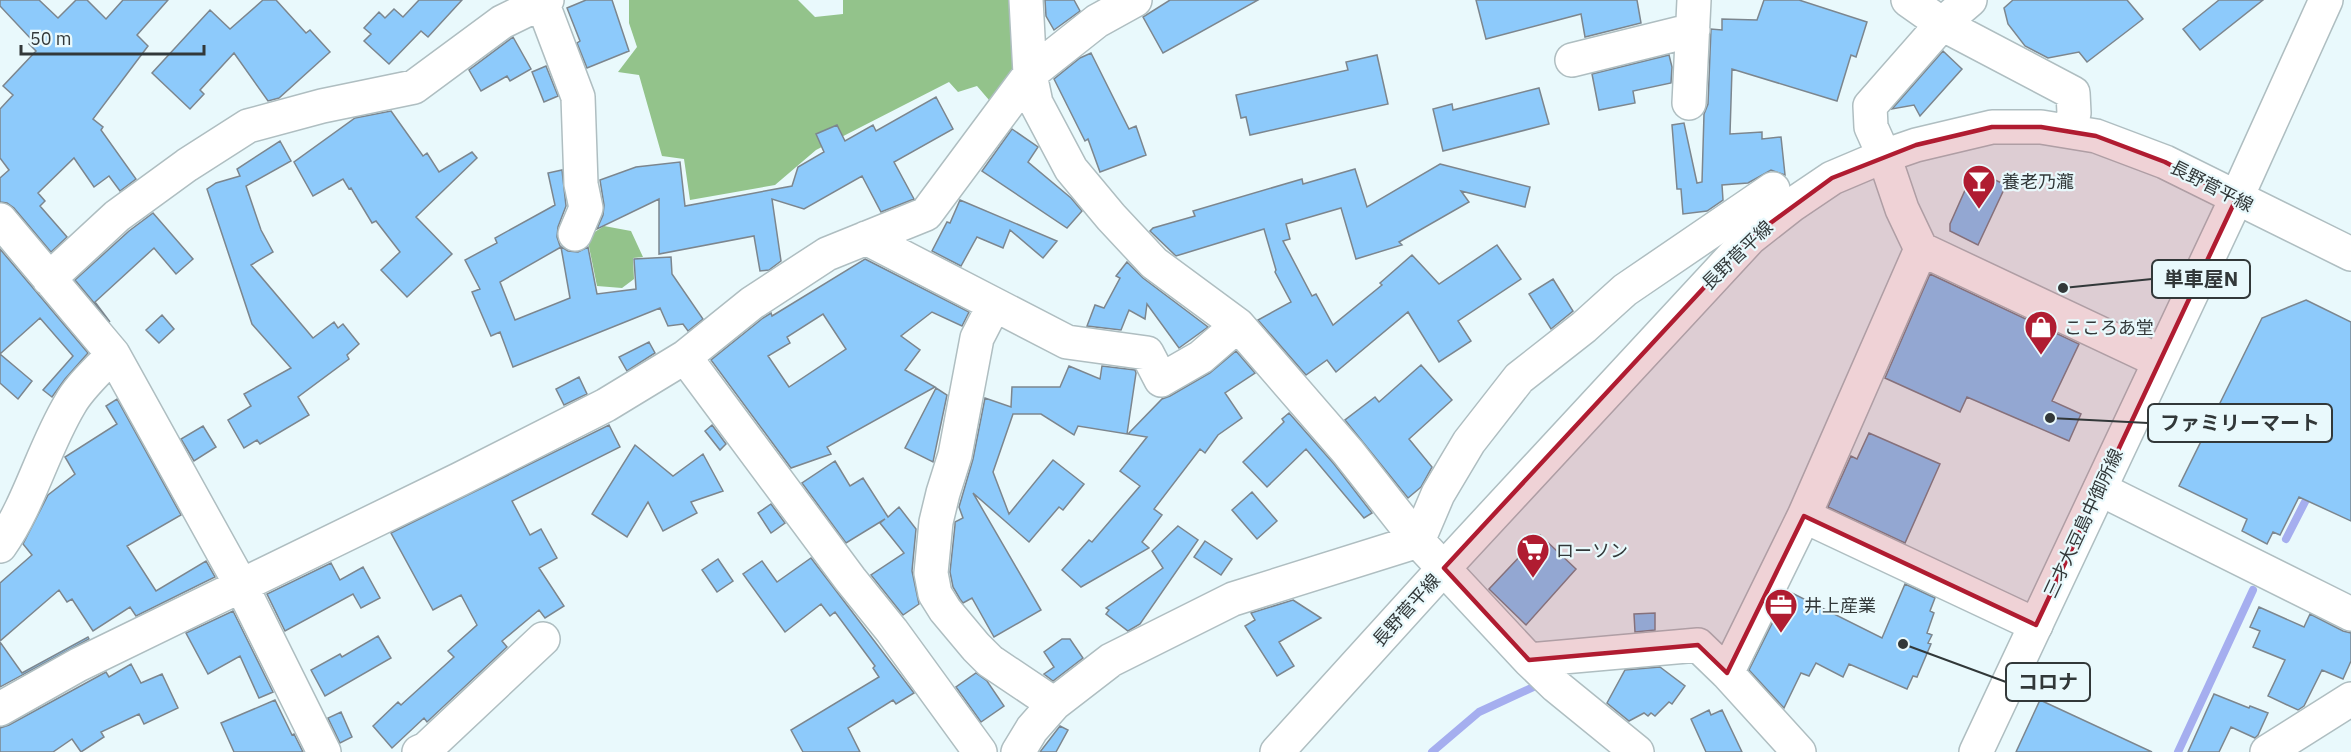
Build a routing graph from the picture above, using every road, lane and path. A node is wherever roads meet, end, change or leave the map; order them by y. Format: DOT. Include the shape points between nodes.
graph roads {
  1 [pos="1026,0"];
  2 [pos="1134,0"];
  3 [pos="1908,0"];
  4 [pos="1970,0"];
  5 [pos="2326,0"];
  6 [pos="544,1"];
  7 [pos="1694,15"];
  8 [pos="1942,24"];
  9 [pos="1572,60"];
  10 [pos="1030,74"];
  11 [pos="1689,103"];
  12 [pos="2070,131"];
  13 [pos="1884,156"];
  14 [pos="1773,189"];
  15 [pos="2236,199"];
  16 [pos="0,220"];
  17 [pos="574,234"];
  18 [pos="866,238"];
  19 [pos="1921,249"];
  20 [pos="2351,255"];
  21 [pos="49,279"];
  22 [pos="994,305"];
  23 [pos="1238,325"];
  24 [pos="113,354"];
  25 [pos="685,357"];
  26 [pos="2159,361"];
  27 [pos="2100,489"];
  28 [pos="1804,516"];
  29 [pos="1418,541"];
  30 [pos="0,546"];
  31 [pos="1444,568"];
  32 [pos="241,585"];
  33 [pos="2351,614"];
  34 [pos="2036,625"];
  35 [pos="543,639"];
  36 [pos="1541,671"];
  37 [pos="1728,673"];
  38 [pos="2351,699"];
  39 [pos="1054,704"];
  40 [pos="0,709"];
  41 [pos="324,752"];
  42 [pos="419,752"];
  43 [pos="980,752"];
  44 [pos="1018,752"];
  45 [pos="1277,752"];
  46 [pos="1637,752"];
  47 [pos="1799,752"];
  48 [pos="1976,752"];
  49 [pos="2267,752"];
  1 -- 10 [label="street"];
  2 -- 10 [label="street" via="1097,21"];
  3 -- 8 [label="street"];
  4 -- 8 [label="street"];
  5 -- 15 [label="street, 三才大豆島中御所線"];
  6 -- 17 [label="street" via="578,97 581,184 586,207"];
  6 -- 21 [label="street" via="502,22 414,87 248,126 117,216"];
  7 -- 9 [label="street"];
  7 -- 11 [label="street"];
  8 -- 12 [label="street" via="2073,93"];
  8 -- 13 [label="street" via="1870,106 1871,128"];
  10 -- 18 [label="street" via="926,214"];
  10 -- 23 [label="street" via="1036,104 1054,140 1071,169 1111,218 1154,263"];
  12 -- 13 [label="street, 長野菅平線" via="2041,126 1992,127"];
  12 -- 15 [label="street, 長野菅平線" via="2096,136 2165,162"];
  13 -- 19 [label="street"];
  13 -- 31 [label="street, 長野菅平線" via="1832,178 1750,238"];
  14 -- 29 [label="street" via="1625,290 1519,378 1469,442 1438,494"];
  15 -- 20 [label="street, 長野菅平線"];
  15 -- 26 [label="street, 三才大豆島中御所線"];
  16 -- 21 [label="street"];
  18 -- 22 [label="street"];
  18 -- 25 [label="street" via="818,260 752,303"];
  19 -- 26 [label="street"];
  19 -- 28 [label="street"];
  21 -- 24 [label="street"];
  22 -- 23 [label="street" via="1067,342 1147,353 1161,380 1201,357"];
  22 -- 39 [label="street" via="977,338 955,455 936,522 931,573 935,594 976,647 990,661"];
  23 -- 29 [label="street" via="1348,452"];
  24 -- 30 [label="street" via="71,402"];
  24 -- 32 [label="street"];
  25 -- 32 [label="street" via="606,405"];
  25 -- 43 [label="street"];
  26 -- 27 [label="street, 三才大豆島中御所線"];
  27 -- 33 [label="street"];
  27 -- 34 [label="street, 三才大豆島中御所線"];
  28 -- 34 [label="street"];
  28 -- 37 [label="street"];
  29 -- 31 [label="street"];
  29 -- 39 [label="street" via="1233,599 1111,660"];
  31 -- 36 [label="street"];
  31 -- 45 [label="street, 長野菅平線"];
  32 -- 40 [label="street" via="78,665"];
  32 -- 41 [label="street"];
  34 -- 48 [label="street, 三才大豆島中御所線"];
  35 -- 42 [label="street"];
  36 -- 37 [label="street" via="1698,645"];
  36 -- 46 [label="street"];
  37 -- 47 [label="street"];
  38 -- 49 [label="street"];
  39 -- 44 [label="street"];
}
